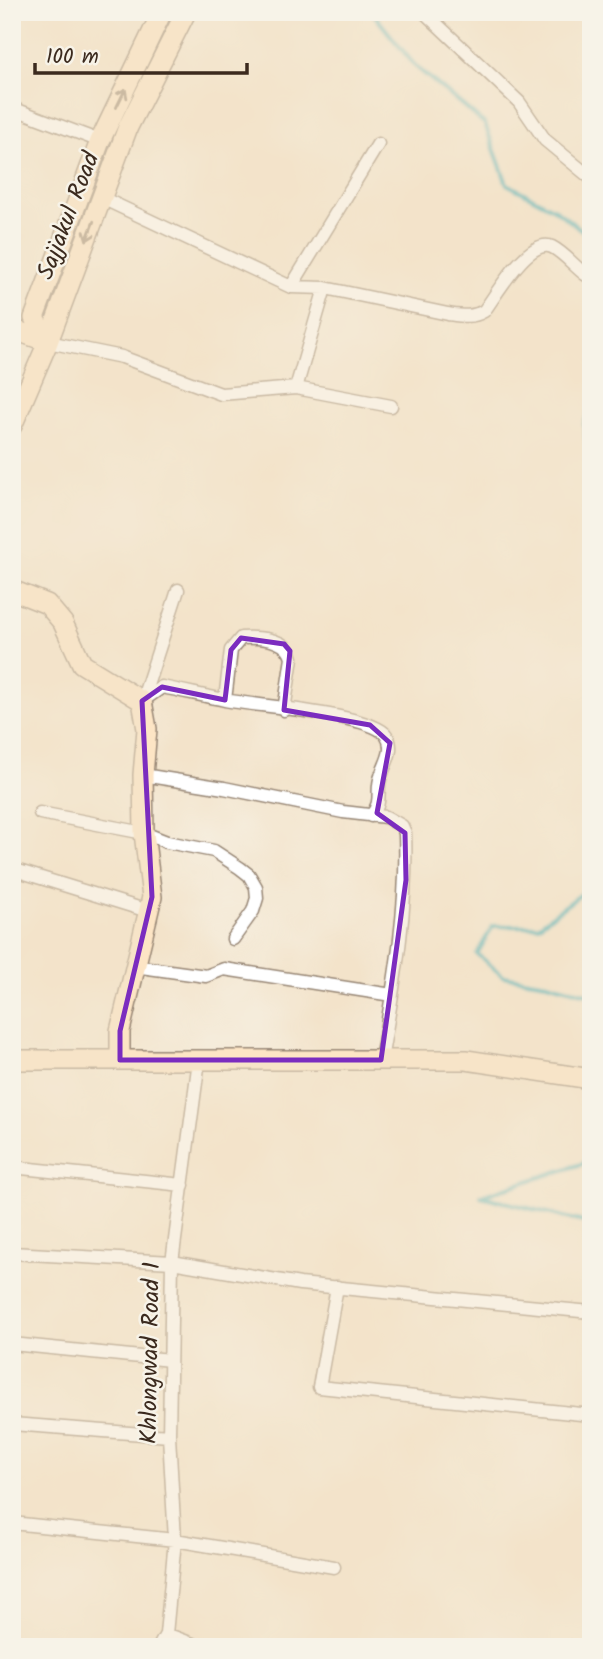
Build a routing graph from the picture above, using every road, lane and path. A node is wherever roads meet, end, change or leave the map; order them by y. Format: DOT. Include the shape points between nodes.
graph roads {
  1 [pos="162,12"];
  2 [pos="186,12"];
  3 [pos="425,12"];
  4 [pos="12,108"];
  5 [pos="100,141"];
  6 [pos="378,144"];
  7 [pos="591,177"];
  8 [pos="102,198"];
  9 [pos="586,275"];
  10 [pos="291,287"];
  11 [pos="325,288"];
  12 [pos="12,329"];
  13 [pos="48,342"];
  14 [pos="296,388"];
  15 [pos="391,406"];
  16 [pos="12,426"];
  17 [pos="12,590"];
  18 [pos="178,590"];
  19 [pos="225,700"];
  20 [pos="142,701"];
  21 [pos="284,710"];
  22 [pos="143,775"];
  23 [pos="40,813"];
  24 [pos="372,816"];
  25 [pos="144,833"];
  26 [pos="12,869"];
  27 [pos="148,911"];
  28 [pos="233,939"];
  29 [pos="134,966"];
  30 [pos="392,995"];
  31 [pos="12,1060"];
  32 [pos="120,1060"];
  33 [pos="199,1060"];
  34 [pos="381,1060"];
  35 [pos="591,1079"];
  36 [pos="12,1167"];
  37 [pos="183,1185"];
  38 [pos="12,1253"];
  39 [pos="172,1262"];
  40 [pos="337,1287"];
  41 [pos="591,1312"];
  42 [pos="12,1344"];
  43 [pos="170,1360"];
  44 [pos="591,1415"];
  45 [pos="12,1423"];
  46 [pos="169,1436"];
  47 [pos="12,1523"];
  48 [pos="175,1540"];
  49 [pos="334,1567"];
  50 [pos="166,1634"];
  51 [pos="159,1647"];
  52 [pos="201,1647"];
  5 -- 1 [label="street, Sajjakul Road, one-way"];
  2 -- 8 [label="street, Sajjakul Road" via="128,127"];
  3 -- 7 [label="street" via="519,102 545,140"];
  4 -- 5 [label="street"];
  5 -- 13 [label="street, Sajjakul Road" via="34,318"];
  6 -- 10 [label="street"];
  8 -- 10 [label="street"];
  8 -- 13 [label="street, Sajjakul Road, one-way"];
  9 -- 11 [label="street" via="552,247 533,249 484,311 465,317"];
  10 -- 11 [label="street"];
  11 -- 14 [label="street"];
  12 -- 13 [label="street"];
  13 -- 14 [label="street" via="122,357 221,394"];
  13 -- 16 [label="street"];
  14 -- 15 [label="street"];
  17 -- 20 [label="street" via="47,604 63,623 82,664"];
  18 -- 20 [label="street"];
  19 -- 20 [label="street" via="162,687"];
  19 -- 21 [label="street"];
  19 -- 21 [label="street" via="230,650 241,638 250,638 284,644 290,650"];
  20 -- 22 [label="street" via="147,729"];
  21 -- 24 [label="street" via="335,716 370,725 387,736 388,761"];
  22 -- 24 [label="street"];
  22 -- 25 [label="street"];
  23 -- 25 [label="street"];
  24 -- 30 [label="street" via="396,822 405,833 406,880"];
  25 -- 27 [label="street" via="152,897"];
  25 -- 28 [label="street" via="214,851 249,875 257,898"];
  26 -- 27 [label="street"];
  27 -- 29 [label="street"];
  29 -- 30 [label="street" via="206,976 225,969"];
  29 -- 32 [label="street" via="120,1031"];
  30 -- 34 [label="street"];
  31 -- 32 [label="street"];
  32 -- 33 [label="street"];
  33 -- 34 [label="street"];
  33 -- 37 [label="street, Khlongwad Road 1"];
  34 -- 35 [label="street" via="466,1060"];
  36 -- 37 [label="street"];
  37 -- 39 [label="street, Khlongwad Road 1"];
  38 -- 39 [label="street"];
  39 -- 40 [label="street"];
  39 -- 43 [label="street, Khlongwad Road 1"];
  40 -- 41 [label="street"];
  40 -- 44 [label="street" via="319,1387"];
  42 -- 43 [label="street"];
  43 -- 46 [label="street, Khlongwad Road 1"];
  45 -- 46 [label="street"];
  46 -- 48 [label="street, Khlongwad Road 1"];
  47 -- 48 [label="street"];
  48 -- 49 [label="street"];
  48 -- 50 [label="street, Khlongwad Road 1"];
  50 -- 51 [label="street, Khlongwad Road 1"];
  50 -- 52 [label="street"];
}
